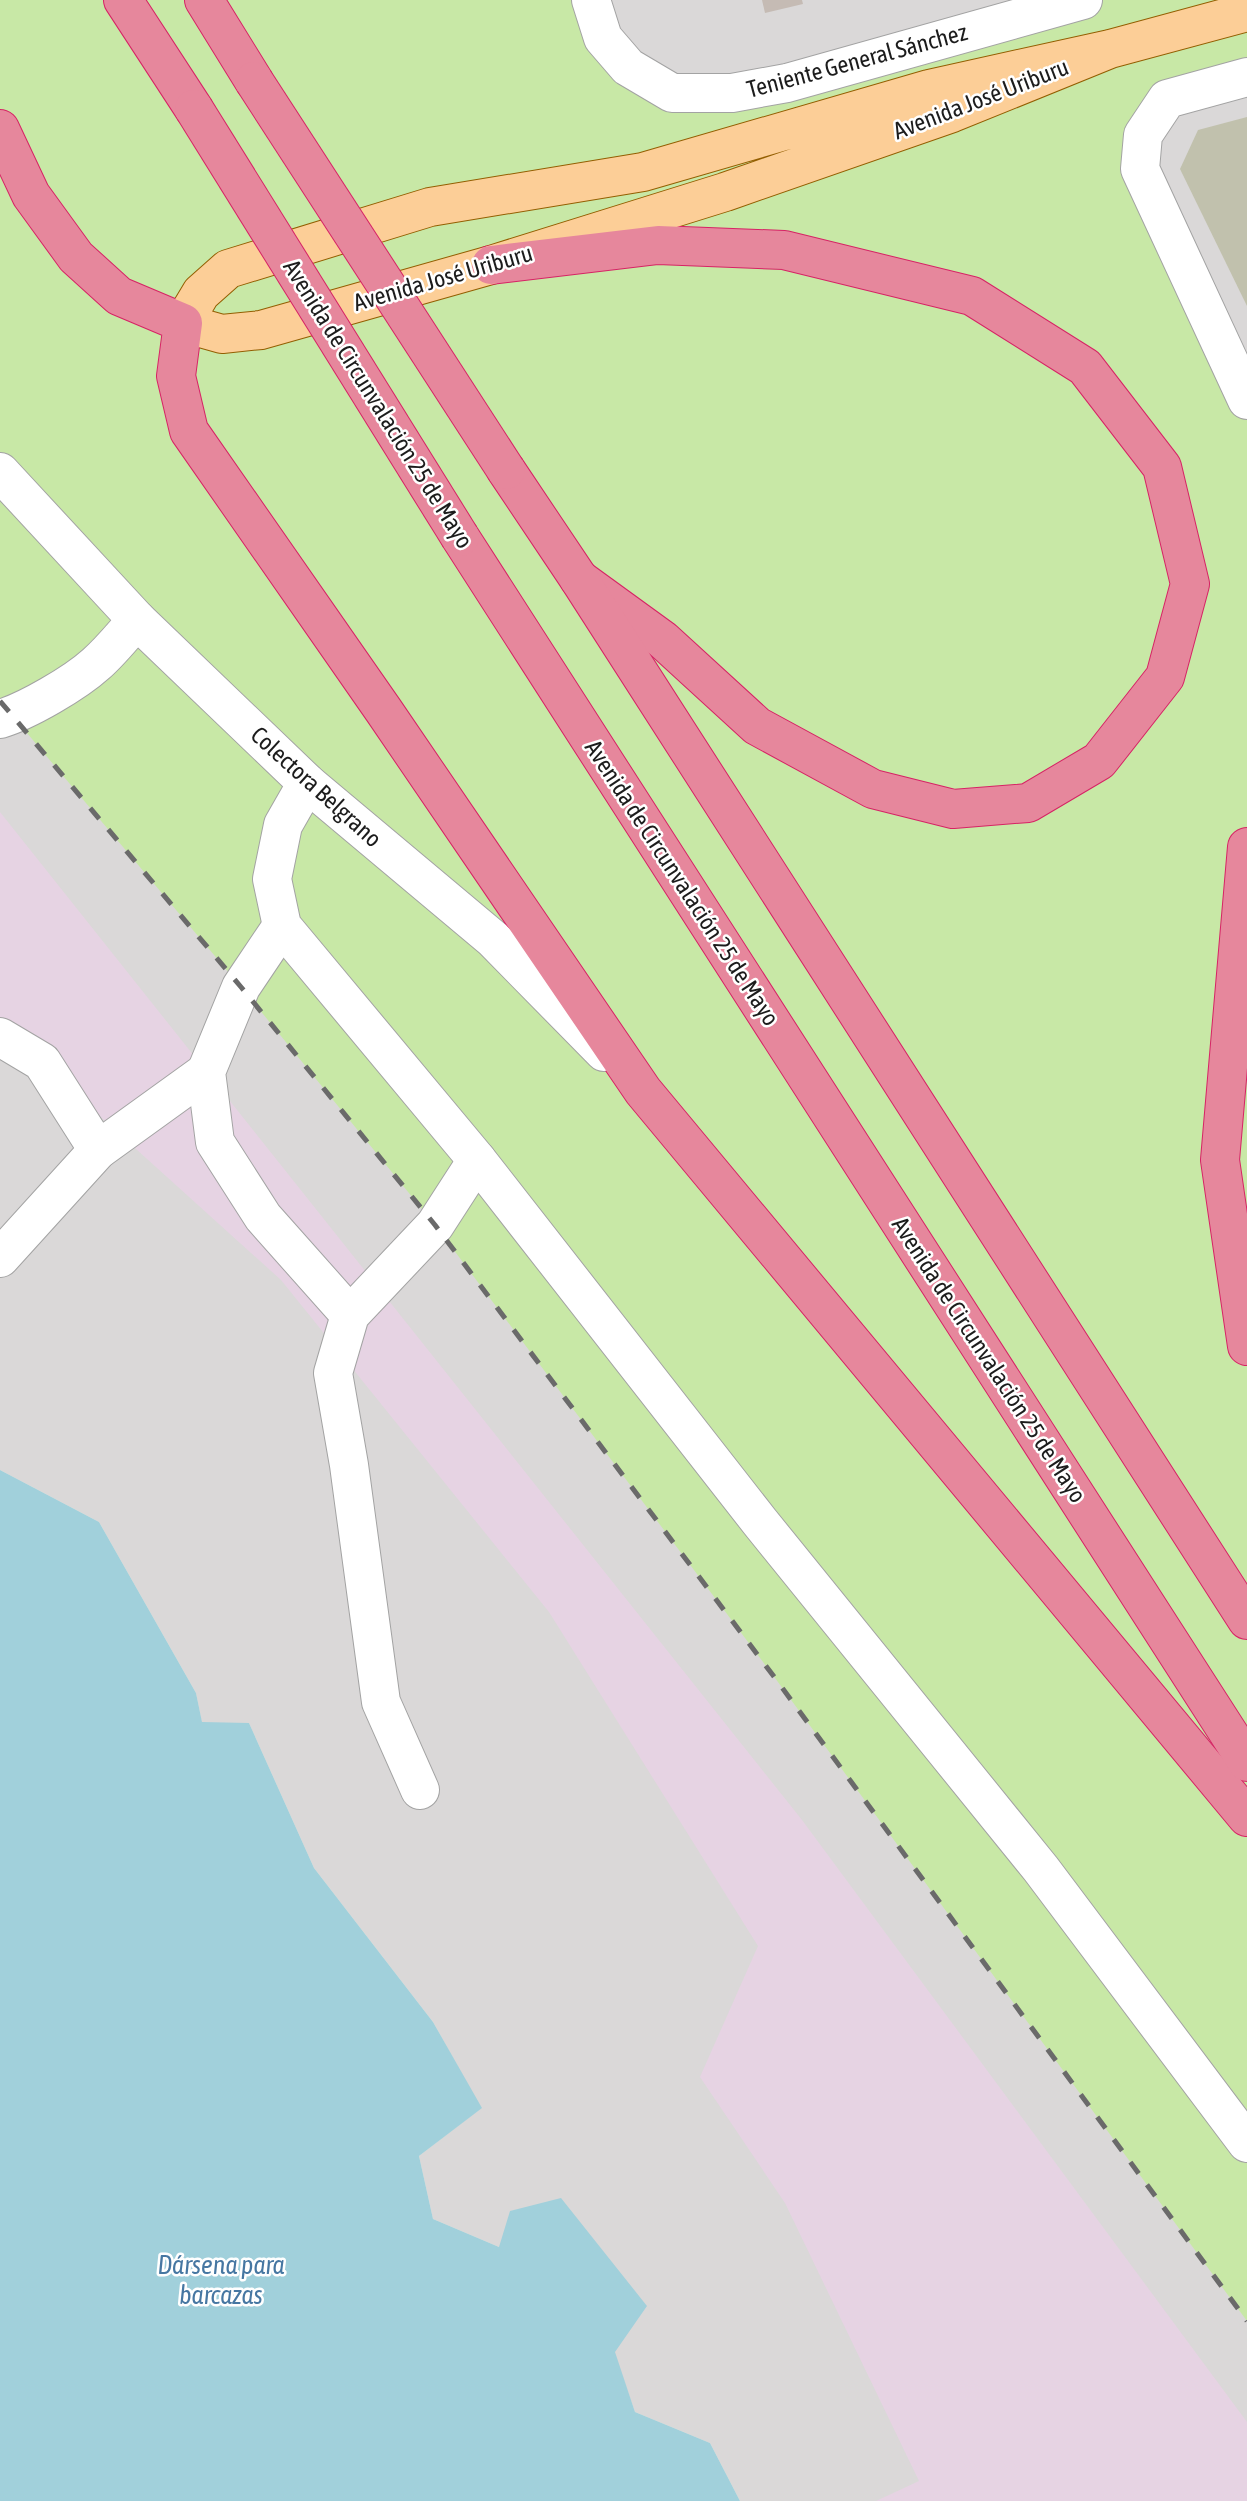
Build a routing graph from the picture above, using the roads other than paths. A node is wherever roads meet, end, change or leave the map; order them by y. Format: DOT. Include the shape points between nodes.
graph roads {
  1 [pos="123,0"];
  2 [pos="204,0"];
  3 [pos="591,0"];
  4 [pos="1083,0"];
  5 [pos="1247,12"];
  6 [pos="1110,49"];
  7 [pos="1247,77"];
  8 [pos="0,129"];
  9 [pos="491,265"];
  10 [pos="183,323"];
  11 [pos="1247,400"];
  12 [pos="0,472"];
  13 [pos="579,579"];
  14 [pos="137,620"];
  15 [pos="0,719"];
  16 [pos="307,783"];
  17 [pos="1247,847"];
  18 [pos="282,926"];
  19 [pos="0,1037"];
  20 [pos="206,1072"];
  21 [pos="643,1091"];
  22 [pos="98,1150"];
  23 [pos="477,1160"];
  24 [pos="0,1258"];
  25 [pos="350,1315"];
  26 [pos="1247,1346"];
  27 [pos="1247,1620"];
  28 [pos="1247,1762"];
  29 [pos="420,1790"];
  30 [pos="1247,1817"];
  31 [pos="1247,2143"];
  1 -- 28 [label="highway, Avenida de Circunvalación 25 de Mayo, bridge" via="460,537"];
  2 -- 13 [label="highway, bridge"];
  3 -- 4 [label="street, Teniente General Sánchez" via="603,38 628,67 672,93 732,93 788,83"];
  5 -- 6 [label="main road, Avenida José Uriburu"];
  6 -- 9 [label="main road, Avenida José Uriburu" via="952,113 724,192"];
  6 -- 10 [label="main road, Avenida José Uriburu" via="929,89 643,172 430,207 228,269 201,293"];
  7 -- 11 [label="street" via="1167,99 1143,135 1140,169"];
  8 -- 10 [label="highway" via="31,195 76,257 119,296"];
  9 -- 10 [label="main road, Avenida José Uriburu" via="261,330 222,334"];
  9 -- 13 [label="highway" via="657,245 784,250 972,296 1085,367 1162,467 1190,584 1165,677 1099,761 1028,803 953,809 873,789 757,726 663,640"];
  10 -- 21 [label="highway" via="176,376 190,431"];
  12 -- 14 [label="street, Colectora Belgrano"];
  13 -- 27 [label="highway"];
  14 -- 15 [label="street" via="95,666"];
  14 -- 16 [label="street, Colectora Belgrano"];
  16 -- 18 [label="street" via="283,825 272,879"];
  16 -- 21 [label="street, Colectora Belgrano" via="493,939"];
  17 -- 26 [label="highway" via="1220,1160"];
  18 -- 20 [label="street" via="241,987"];
  18 -- 23 [label="street"];
  19 -- 22 [label="street" via="42,1062"];
  20 -- 22 [label="street"];
  20 -- 25 [label="street" via="215,1142 263,1217"];
  21 -- 30 [label="highway"];
  22 -- 24 [label="street"];
  23 -- 25 [label="street" via="435,1225"];
  23 -- 31 [label="street" via="1041,1870"];
  25 -- 29 [label="street" via="332,1373 349,1465 367,1613 381,1702"];
}
